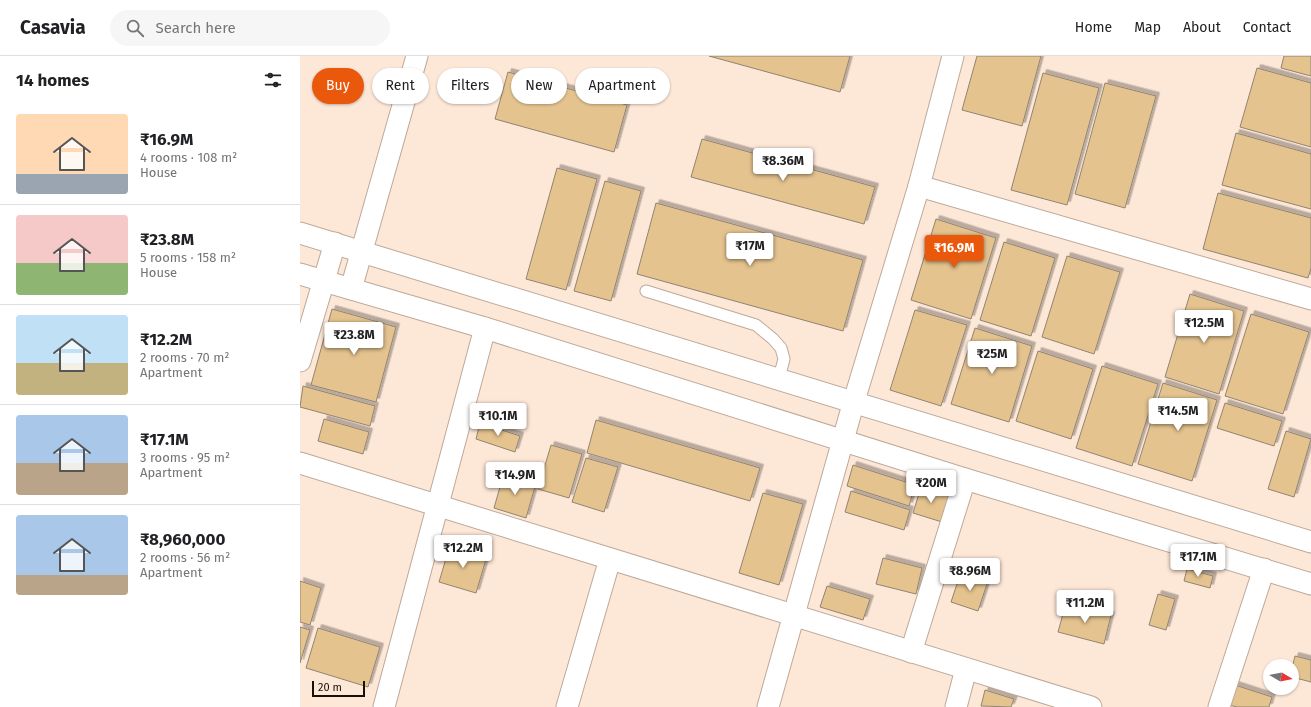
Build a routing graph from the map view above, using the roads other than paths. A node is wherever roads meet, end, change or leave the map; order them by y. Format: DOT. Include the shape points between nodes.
graph roads {
  1 [pos="417,56"];
  2 [pos="953,56"];
  3 [pos="919,186"];
  4 [pos="300,233"];
  5 [pos="335,243"];
  6 [pos="362,252"];
  7 [pos="300,274"];
  8 [pos="324,282"];
  9 [pos="351,289"];
  10 [pos="646,291"];
  11 [pos="1311,299"];
  12 [pos="485,328"];
  13 [pos="300,361"];
  14 [pos="779,378"];
  15 [pos="854,401"];
  16 [pos="843,440"];
  17 [pos="300,463"];
  18 [pos="965,479"];
  19 [pos="438,506"];
  20 [pos="1311,542"];
  21 [pos="610,559"];
  22 [pos="1264,569"];
  23 [pos="1311,584"];
  24 [pos="793,615"];
  25 [pos="911,652"];
  26 [pos="966,668"];
  27 [pos="384,707"];
  28 [pos="567,707"];
  29 [pos="768,707"];
  30 [pos="956,707"];
  31 [pos="1090,707"];
  32 [pos="1219,707"];
  1 -- 6 [label="street"];
  2 -- 3 [label="street"];
  3 -- 11 [label="street"];
  3 -- 15 [label="street"];
  4 -- 5 [label="street"];
  5 -- 6 [label="street"];
  5 -- 8 [label="street"];
  6 -- 9 [label="street"];
  6 -- 14 [label="street"];
  7 -- 8 [label="street"];
  8 -- 9 [label="street"];
  8 -- 13 [label="street"];
  9 -- 12 [label="street"];
  10 -- 14 [label="lane" via="756,325 781,348 784,359"];
  12 -- 16 [label="street"];
  12 -- 19 [label="street"];
  14 -- 15 [label="street"];
  15 -- 16 [label="street"];
  15 -- 20 [label="street"];
  16 -- 18 [label="street"];
  16 -- 24 [label="street"];
  17 -- 19 [label="street"];
  18 -- 22 [label="street"];
  18 -- 25 [label="street"];
  19 -- 21 [label="street"];
  19 -- 27 [label="street"];
  21 -- 24 [label="street"];
  21 -- 28 [label="street"];
  22 -- 23 [label="street"];
  22 -- 32 [label="street"];
  24 -- 25 [label="street"];
  24 -- 29 [label="street"];
  25 -- 26 [label="street"];
  26 -- 30 [label="street"];
  26 -- 31 [label="street"];
}
